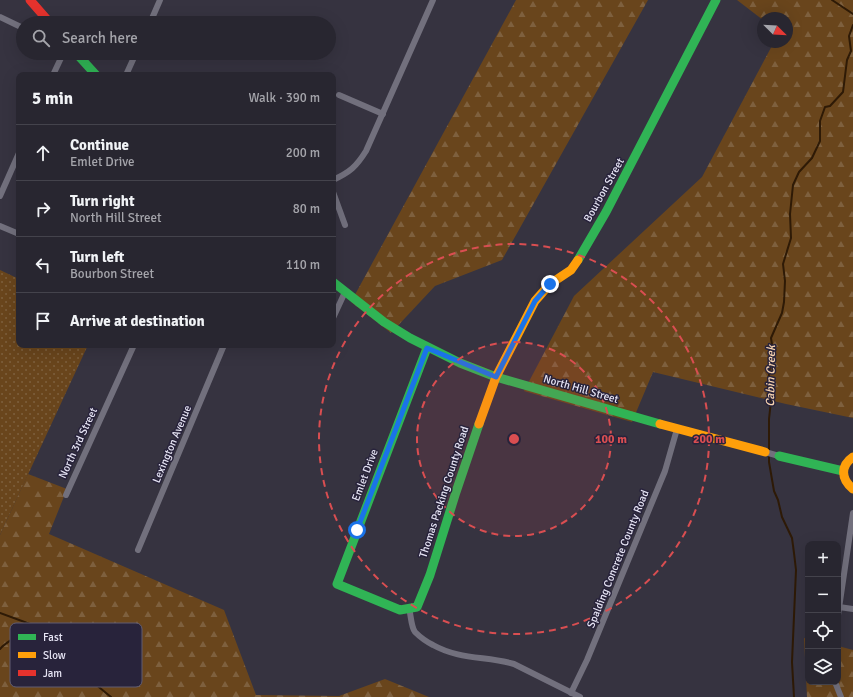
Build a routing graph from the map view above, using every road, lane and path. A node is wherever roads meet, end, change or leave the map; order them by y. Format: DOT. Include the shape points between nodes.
graph roads {
  1 [pos="30,0"];
  2 [pos="160,0"];
  3 [pos="433,0"];
  4 [pos="716,0"];
  5 [pos="44,16"];
  6 [pos="153,16"];
  7 [pos="0,17"];
  8 [pos="16,25"];
  9 [pos="58,60"];
  10 [pos="82,60"];
  11 [pos="133,60"];
  12 [pos="54,72"];
  13 [pos="93,72"];
  14 [pos="127,72"];
  15 [pos="339,95"];
  16 [pos="383,114"];
  17 [pos="16,160"];
  18 [pos="336,178"];
  19 [pos="0,196"];
  20 [pos="336,200"];
  21 [pos="345,225"];
  22 [pos="0,226"];
  23 [pos="16,233"];
  24 [pos="336,284"];
  25 [pos="345,292"];
  26 [pos="336,312"];
  27 [pos="133,348"];
  28 [pos="223,348"];
  29 [pos="427,348"];
  30 [pos="496,377"];
  31 [pos="677,429"];
  32 [pos="765,452"];
  33 [pos="779,456"];
  34 [pos="853,457"];
  35 [pos="843,471"];
  36 [pos="853,489"];
  37 [pos="66,494"];
  38 [pos="853,513"];
  39 [pos="852,523"];
  40 [pos="138,550"];
  41 [pos="841,594"];
  42 [pos="841,607"];
  43 [pos="409,608"];
  44 [pos="853,609"];
  45 [pos="836,685"];
  46 [pos="571,693"];
  47 [pos="580,697"];
  48 [pos="841,697"];
  1 -- 5 [label="street"];
  2 -- 6 [label="street"];
  3 -- 16 [label="street"];
  4 -- 30 [label="street, Bourbon Street" via="580,257 570,270 550,284 535,301"];
  7 -- 8 [label="street"];
  9 -- 12 [label="street"];
  10 -- 13 [label="street"];
  11 -- 14 [label="street"];
  15 -- 16 [label="street"];
  16 -- 18 [label="street" via="356,166"];
  17 -- 19 [label="street"];
  20 -- 21 [label="street"];
  22 -- 23 [label="street"];
  24 -- 25 [label="street, North Hill Street"];
  25 -- 26 [label="street"];
  25 -- 29 [label="street, North Hill Street" via="384,322"];
  27 -- 37 [label="street, North 3rd Street"];
  28 -- 40 [label="street, Lexington Avenue"];
  29 -- 30 [label="street, North Hill Street"];
  29 -- 43 [label="street, Emlet Drive" via="337,584 400,610"];
  30 -- 31 [label="street, North Hill Street"];
  30 -- 43 [label="street, Thomas Packing County Road" via="418,607"];
  31 -- 32 [label="street, North Hill Street"];
  31 -- 46 [label="street, Spalding Concrete County Road" via="665,471 642,529"];
  32 -- 33 [label="street, North Hill Street"];
  33 -- 35 [label="street, North Hill Street"];
  34 -- 35 [label="street"];
  35 -- 36 [label="street" via="845,481"];
  38 -- 39 [label="street"];
  39 -- 41 [label="street"];
  42 -- 44 [label="street"];
  43 -- 46 [label="street" via="415,632 442,650 463,657 514,664"];
  45 -- 48 [label="street"];
  46 -- 47 [label="street"];
}
